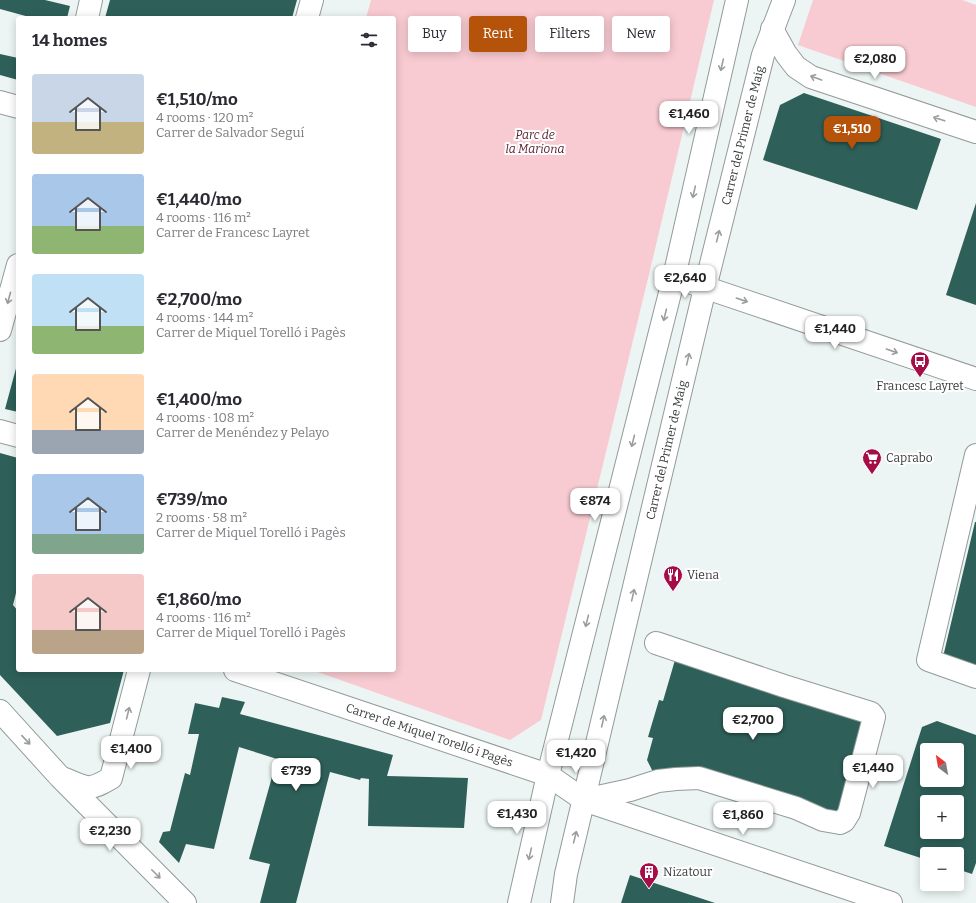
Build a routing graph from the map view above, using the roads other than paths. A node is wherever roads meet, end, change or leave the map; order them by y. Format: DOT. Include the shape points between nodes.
graph roads {
  1 [pos="91,0"];
  2 [pos="312,0"];
  3 [pos="737,0"];
  4 [pos="784,0"];
  5 [pos="87,16"];
  6 [pos="308,16"];
  7 [pos="772,30"];
  8 [pos="0,102"];
  9 [pos="16,106"];
  10 [pos="976,132"];
  11 [pos="16,272"];
  12 [pos="674,277"];
  13 [pos="705,288"];
  14 [pos="0,330"];
  15 [pos="976,379"];
  16 [pos="0,431"];
  17 [pos="16,435"];
  18 [pos="976,455"];
  19 [pos="656,643"];
  20 [pos="138,672"];
  21 [pos="241,672"];
  22 [pos="976,677"];
  23 [pos="0,712"];
  24 [pos="548,775"];
  25 [pos="60,777"];
  26 [pos="584,800"];
  27 [pos="185,903"];
  28 [pos="519,903"];
  29 [pos="562,903"];
  30 [pos="891,903"];
  1 -- 5 [label="street"];
  2 -- 6 [label="street"];
  3 -- 12 [label="street, one-way"];
  4 -- 7 [label="street, Carrer del Primer de Maig"];
  10 -- 7 [label="street, one-way" via="810,77 796,67"];
  13 -- 7 [label="street, Carrer del Primer de Maig, one-way" via="763,55"];
  8 -- 9 [label="street"];
  11 -- 14 [label="street, one-way"];
  12 -- 13 [label="street"];
  12 -- 24 [label="street, one-way"];
  13 -- 15 [label="street, one-way"];
  26 -- 13 [label="street, Carrer del Primer de Maig, one-way"];
  16 -- 17 [label="street"];
  18 -- 22 [label="street" via="928,660"];
  19 -- 26 [label="street" via="871,713 874,717 849,814 840,823 823,820 796,808 699,778 658,781"];
  25 -- 20 [label="street, one-way" via="84,788 96,787 111,778"];
  21 -- 24 [label="street, Carrer de Miquel Torelló i Pagès"];
  23 -- 25 [label="street, one-way"];
  24 -- 26 [label="street, Carrer de Miquel Torelló i Pagès"];
  24 -- 28 [label="street, one-way"];
  25 -- 27 [label="street, one-way"];
  29 -- 26 [label="street, Carrer del Primer de Maig, one-way" via="566,874"];
  26 -- 30 [label="street, Carrer de Miquel Torelló i Pagès"];
}
